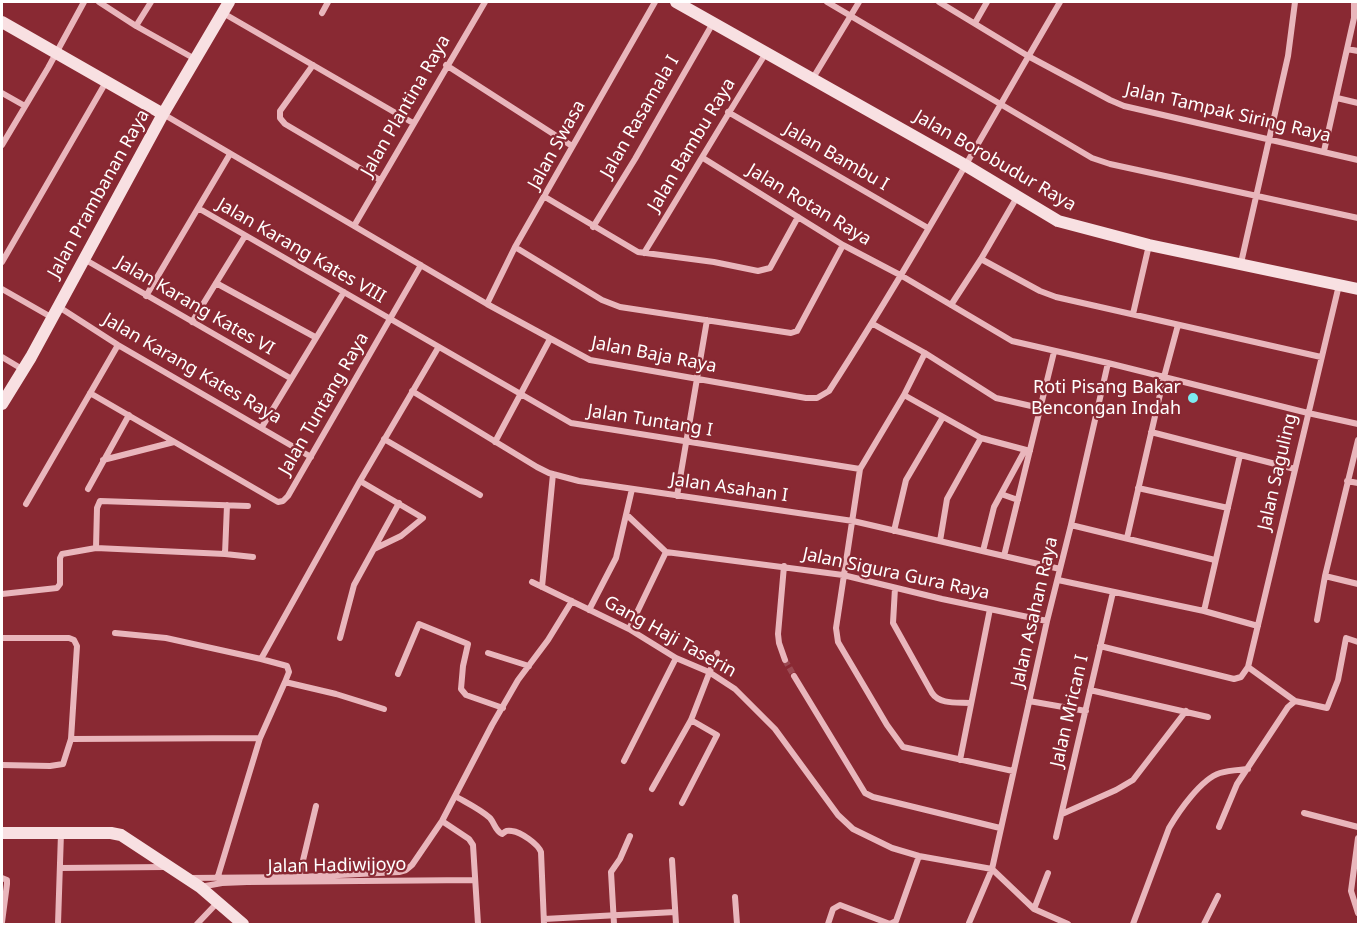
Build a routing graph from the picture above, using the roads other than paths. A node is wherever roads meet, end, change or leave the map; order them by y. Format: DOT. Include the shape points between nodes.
graph roads {
  1 [pos="84,2"];
  2 [pos="99,2"];
  3 [pos="151,2"];
  4 [pos="229,2"];
  5 [pos="328,2"];
  6 [pos="484,2"];
  7 [pos="655,2"];
  8 [pos="676,2"];
  9 [pos="827,2"];
  10 [pos="859,2"];
  11 [pos="939,2"];
  12 [pos="987,2"];
  13 [pos="1060,2"];
  14 [pos="1295,2"];
  15 [pos="1354,2"];
  16 [pos="223,13"];
  17 [pos="322,13"];
  18 [pos="851,15"];
  19 [pos="1356,19"];
  20 [pos="2,22"];
  21 [pos="712,23"];
  22 [pos="975,23"];
  23 [pos="136,26"];
  24 [pos="1347,49"];
  25 [pos="1359,51"];
  26 [pos="57,53"];
  27 [pos="766,53"];
  28 [pos="1028,56"];
  29 [pos="196,59"];
  30 [pos="313,65"];
  31 [pos="446,65"];
  32 [pos="813,78"];
  33 [pos="106,82"];
  34 [pos="2,93"];
  35 [pos="1337,98"];
  36 [pos="1359,103"];
  37 [pos="1001,105"];
  38 [pos="25,106"];
  39 [pos="728,112"];
  40 [pos="163,114"];
  41 [pos="413,123"];
  42 [pos="1269,140"];
  43 [pos="2,145"];
  44 [pos="572,146"];
  45 [pos="1324,151"];
  46 [pos="230,154"];
  47 [pos="703,158"];
  48 [pos="1359,160"];
  49 [pos="965,165"];
  50 [pos="380,180"];
  51 [pos="1017,196"];
  52 [pos="1256,196"];
  53 [pos="545,197"];
  54 [pos="198,208"];
  55 [pos="798,217"];
  56 [pos="1359,218"];
  57 [pos="354,226"];
  58 [pos="593,226"];
  59 [pos="928,228"];
  60 [pos="245,236"];
  61 [pos="843,245"];
  62 [pos="1149,245"];
  63 [pos="515,247"];
  64 [pos="644,253"];
  65 [pos="84,259"];
  66 [pos="981,259"];
  67 [pos="2,262"];
  68 [pos="1241,263"];
  69 [pos="421,265"];
  70 [pos="902,276"];
  71 [pos="216,283"];
  72 [pos="1339,285"];
  73 [pos="2,289"];
  74 [pos="1359,289"];
  75 [pos="344,292"];
  76 [pos="146,296"];
  77 [pos="487,304"];
  78 [pos="951,305"];
  79 [pos="55,312"];
  80 [pos="1133,314"];
  81 [pos="389,320"];
  82 [pos="707,320"];
  83 [pos="192,322"];
  84 [pos="873,324"];
  85 [pos="1178,325"];
  86 [pos="315,337"];
  87 [pos="550,339"];
  88 [pos="118,345"];
  89 [pos="438,348"];
  90 [pos="1054,352"];
  91 [pos="925,353"];
  92 [pos="2,357"];
  93 [pos="1321,357"];
  94 [pos="1108,363"];
  95 [pos="22,369"];
  96 [pos="1164,377"];
  97 [pos="290,378"];
  98 [pos="697,380"];
  99 [pos="412,391"];
  100 [pos="90,393"];
  101 [pos="522,395"];
  102 [pos="904,395"];
  103 [pos="2,404"];
  104 [pos="1040,408"];
  105 [pos="1308,413"];
  106 [pos="129,414"];
  107 [pos="943,417"];
  108 [pos="1359,424"];
  109 [pos="262,427"];
  110 [pos="1150,432"];
  111 [pos="981,438"];
  112 [pos="384,439"];
  113 [pos="1359,440"];
  114 [pos="174,442"];
  115 [pos="495,442"];
  116 [pos="686,442"];
  117 [pos="1028,450"];
  118 [pos="1240,455"];
  119 [pos="311,457"];
  120 [pos="103,460"];
  121 [pos="860,469"];
  122 [pos="1295,469"];
  123 [pos="553,474"];
  124 [pos="360,481"];
  125 [pos="1347,481"];
  126 [pos="1359,483"];
  127 [pos="1138,488"];
  128 [pos="88,489"];
  129 [pos="632,489"];
  130 [pos="1001,494"];
  131 [pos="480,495"];
  132 [pos="677,496"];
  133 [pos="1018,500"];
  134 [pos="399,503"];
  135 [pos="26,504"];
  136 [pos="227,505"];
  137 [pos="248,506"];
  138 [pos="1228,508"];
  139 [pos="627,514"];
  140 [pos="853,521"];
  141 [pos="1071,525"];
  142 [pos="894,531"];
  143 [pos="1126,538"];
  144 [pos="940,542"];
  145 [pos="96,548"];
  146 [pos="374,549"];
  147 [pos="983,551"];
  148 [pos="666,552"];
  149 [pos="225,554"];
  150 [pos="1004,556"];
  151 [pos="253,557"];
  152 [pos="1215,560"];
  153 [pos="784,566"];
  154 [pos="1060,569"];
  155 [pos="843,575"];
  156 [pos="1324,576"];
  157 [pos="1058,580"];
  158 [pos="532,582"];
  159 [pos="1359,584"];
  160 [pos="542,587"];
  161 [pos="895,588"];
  162 [pos="1113,592"];
  163 [pos="2,594"];
  164 [pos="572,601"];
  165 [pos="990,609"];
  166 [pos="589,610"];
  167 [pos="1204,611"];
  168 [pos="1317,620"];
  169 [pos="1047,621"];
  170 [pos="1258,626"];
  171 [pos="629,629"];
  172 [pos="115,633"];
  173 [pos="2,638"];
  174 [pos="340,638"];
  175 [pos="1359,642"];
  176 [pos="1100,646"];
  177 [pos="488,653"];
  178 [pos="717,653"];
  179 [pos="261,658"];
  180 [pos="676,658"];
  181 [pos="785,660"];
  182 [pos="528,666"];
  183 [pos="1248,667"];
  184 [pos="709,672"];
  185 [pos="398,674"];
  186 [pos="794,676"];
  187 [pos="285,682"];
  188 [pos="1090,690"];
  189 [pos="1029,701"];
  190 [pos="1295,701"];
  191 [pos="971,703"];
  192 [pos="502,708"];
  193 [pos="384,710"];
  194 [pos="1086,711"];
  195 [pos="1186,711"];
  196 [pos="1208,717"];
  197 [pos="691,720"];
  198 [pos="260,738"];
  199 [pos="71,739"];
  200 [pos="960,760"];
  201 [pos="624,761"];
  202 [pos="2,765"];
  203 [pos="1248,769"];
  204 [pos="1013,771"];
  205 [pos="652,789"];
  206 [pos="455,796"];
  207 [pos="682,803"];
  208 [pos="316,806"];
  209 [pos="1304,813"];
  210 [pos="1062,814"];
  211 [pos="442,821"];
  212 [pos="1219,827"];
  213 [pos="1359,827"];
  214 [pos="1000,828"];
  215 [pos="2,833"];
  216 [pos="61,833"];
  217 [pos="630,836"];
  218 [pos="1056,837"];
  219 [pos="1359,838"];
  220 [pos="919,856"];
  221 [pos="672,860"];
  222 [pos="171,867"];
  223 [pos="60,868"];
  224 [pos="992,869"];
  225 [pos="1048,873"];
  226 [pos="218,876"];
  227 [pos="299,877"];
  228 [pos="2,878"];
  229 [pos="187,878"];
  230 [pos="475,880"];
  231 [pos="200,887"];
  232 [pos="1218,896"];
  233 [pos="735,897"];
  234 [pos="217,903"];
  235 [pos="1034,909"];
  236 [pos="675,912"];
  237 [pos="1359,913"];
  238 [pos="613,915"];
  239 [pos="2,922"];
  240 [pos="544,922"];
  241 [pos="969,923"];
  242 [pos="58,924"];
  243 [pos="198,924"];
  244 [pos="243,924"];
  245 [pos="478,924"];
  246 [pos="614,924"];
  247 [pos="676,924"];
  248 [pos="737,924"];
  249 [pos="828,924"];
  250 [pos="890,924"];
  251 [pos="1068,924"];
  252 [pos="1132,924"];
  253 [pos="1204,924"];
  1 -- 26 [label="street"];
  2 -- 23 [label="street"];
  3 -- 23 [label="street"];
  4 -- 16 [label="street, Jalan Prambanan Raya"];
  5 -- 17 [label="street"];
  6 -- 31 [label="street, Jalan Plantina Raya"];
  7 -- 44 [label="street, Jalan Swasa"];
  8 -- 21 [label="street, Jalan Borobudur Raya"];
  9 -- 18 [label="street"];
  10 -- 18 [label="street"];
  11 -- 22 [label="street, Jalan Tampak Siring Raya"];
  12 -- 22 [label="street"];
  13 -- 28 [label="street, Jalan Baja Raya"];
  14 -- 42 [label="street" via="1288,56"];
  15 -- 19 [label="street"];
  16 -- 29 [label="street, Jalan Prambanan Raya"];
  16 -- 30 [label="street"];
  18 -- 32 [label="street"];
  18 -- 37 [label="street"];
  19 -- 24 [label="street"];
  20 -- 26 [label="street"];
  21 -- 27 [label="street, Jalan Borobudur Raya"];
  21 -- 58 [label="street, Jalan Rasamala I"];
  22 -- 28 [label="street, Jalan Tampak Siring Raya"];
  23 -- 29 [label="street"];
  24 -- 25 [label="street"];
  24 -- 35 [label="street"];
  26 -- 33 [label="street"];
  26 -- 38 [label="street"];
  27 -- 32 [label="street, Jalan Borobudur Raya"];
  27 -- 39 [label="street, Jalan Bambu Raya"];
  28 -- 37 [label="street, Jalan Baja Raya"];
  28 -- 42 [label="street, Jalan Tampak Siring Raya" via="1124,106"];
  29 -- 40 [label="street, Jalan Prambanan Raya"];
  30 -- 41 [label="street"];
  30 -- 50 [label="street" via="280,111 280,118"];
  31 -- 41 [label="street, Jalan Plantina Raya"];
  31 -- 44 [label="street"];
  32 -- 49 [label="street, Jalan Borobudur Raya"];
  33 -- 40 [label="street"];
  33 -- 67 [label="street"];
  34 -- 38 [label="street"];
  35 -- 36 [label="street"];
  35 -- 45 [label="street"];
  37 -- 49 [label="street, Jalan Baja Raya"];
  37 -- 52 [label="street" via="1099,161"];
  38 -- 43 [label="street"];
  39 -- 47 [label="street, Jalan Bambu Raya"];
  39 -- 59 [label="street, Jalan Bambu I"];
  40 -- 46 [label="street, Jalan Baja Raya"];
  40 -- 65 [label="street, Jalan Prambanan Raya"];
  41 -- 50 [label="street, Jalan Plantina Raya"];
  42 -- 45 [label="street, Jalan Tampak Siring Raya"];
  42 -- 52 [label="street"];
  44 -- 53 [label="street, Jalan Swasa"];
  45 -- 48 [label="street, Jalan Tampak Siring Raya"];
  46 -- 54 [label="street"];
  46 -- 57 [label="street, Jalan Baja Raya"];
  47 -- 55 [label="street, Jalan Rotan Raya"];
  47 -- 64 [label="street, Jalan Bambu Raya"];
  49 -- 51 [label="street, Jalan Borobudur Raya"];
  49 -- 59 [label="street, Jalan Baja Raya"];
  50 -- 57 [label="street, Jalan Plantina Raya"];
  51 -- 62 [label="street, Jalan Borobudur Raya" via="1068,225"];
  51 -- 66 [label="street"];
  52 -- 56 [label="street"];
  52 -- 68 [label="street"];
  53 -- 58 [label="street"];
  53 -- 63 [label="street, Jalan Swasa"];
  54 -- 60 [label="street, Jalan Karang Kates VIII"];
  54 -- 76 [label="street"];
  55 -- 61 [label="street, Jalan Rotan Raya"];
  55 -- 64 [label="street" via="768,270"];
  57 -- 69 [label="street, Jalan Baja Raya"];
  58 -- 64 [label="street" via="633,251"];
  59 -- 70 [label="street, Jalan Baja Raya"];
  60 -- 71 [label="street"];
  60 -- 75 [label="street, Jalan Karang Kates VIII"];
  61 -- 70 [label="street, Jalan Rotan Raya"];
  61 -- 82 [label="street" via="795,332"];
  62 -- 68 [label="street, Jalan Borobudur Raya"];
  62 -- 80 [label="street"];
  63 -- 77 [label="street, Jalan Swasa"];
  63 -- 82 [label="street" via="611,304"];
  65 -- 76 [label="street, Jalan Karang Kates VI"];
  65 -- 79 [label="street, Jalan Prambanan Raya"];
  66 -- 78 [label="street"];
  66 -- 80 [label="street" via="1040,291"];
  68 -- 72 [label="street, Jalan Borobudur Raya"];
  69 -- 77 [label="street, Jalan Baja Raya"];
  69 -- 81 [label="street, Jalan Tuntang Raya"];
  70 -- 78 [label="street, Jalan Rotan Raya"];
  70 -- 84 [label="street, Jalan Baja Raya"];
  71 -- 83 [label="street"];
  71 -- 86 [label="street"];
  72 -- 74 [label="street, Jalan Borobudur Raya"];
  72 -- 93 [label="street, Jalan Saguling"];
  73 -- 79 [label="street, Jalan Karang Kates Raya"];
  75 -- 81 [label="street, Jalan Karang Kates VIII"];
  75 -- 86 [label="street"];
  76 -- 83 [label="street, Jalan Karang Kates VI"];
  77 -- 87 [label="street, Jalan Baja Raya"];
  78 -- 90 [label="street, Jalan Rotan Raya" via="1011,341"];
  79 -- 88 [label="street, Jalan Karang Kates Raya"];
  79 -- 95 [label="street, Jalan Prambanan Raya"];
  80 -- 85 [label="street"];
  81 -- 89 [label="street, Jalan Tuntang I"];
  81 -- 119 [label="street, Jalan Tuntang Raya"];
  82 -- 98 [label="street"];
  83 -- 97 [label="street, Jalan Karang Kates VI"];
  84 -- 91 [label="street"];
  84 -- 98 [label="street, Jalan Baja Raya" via="829,392 821,397 806,398"];
  85 -- 93 [label="street"];
  85 -- 96 [label="street"];
  86 -- 97 [label="street"];
  87 -- 98 [label="street, Jalan Baja Raya" via="599,363"];
  87 -- 101 [label="street"];
  88 -- 100 [label="street"];
  88 -- 109 [label="street, Jalan Karang Kates Raya"];
  89 -- 99 [label="street"];
  89 -- 101 [label="street, Jalan Tuntang I"];
  90 -- 94 [label="street, Jalan Rotan Raya"];
  90 -- 104 [label="street"];
  91 -- 102 [label="street"];
  91 -- 104 [label="street" via="996,398"];
  92 -- 95 [label="street"];
  93 -- 105 [label="street, Jalan Saguling"];
  94 -- 96 [label="street, Jalan Rotan Raya"];
  94 -- 141 [label="street, Jalan Asahan Raya"];
  95 -- 103 [label="street, Jalan Prambanan Raya"];
  96 -- 105 [label="street, Jalan Rotan Raya"];
  96 -- 110 [label="street"];
  97 -- 109 [label="street"];
  98 -- 116 [label="street"];
  99 -- 112 [label="street"];
  99 -- 115 [label="street, Jalan Asahan I"];
  100 -- 106 [label="street"];
  100 -- 135 [label="street"];
  101 -- 115 [label="street"];
  101 -- 116 [label="street, Jalan Tuntang I" via="578,425"];
  102 -- 107 [label="street"];
  102 -- 121 [label="street"];
  104 -- 117 [label="street"];
  105 -- 108 [label="street, Jalan Rotan Raya"];
  105 -- 122 [label="street, Jalan Saguling"];
  106 -- 114 [label="street"];
  106 -- 120 [label="street"];
  107 -- 111 [label="street"];
  107 -- 142 [label="street" via="906,480"];
  109 -- 119 [label="street, Jalan Karang Kates Raya"];
  110 -- 118 [label="street"];
  110 -- 127 [label="street"];
  111 -- 117 [label="street"];
  111 -- 144 [label="street" via="947,499"];
  112 -- 124 [label="street"];
  112 -- 131 [label="street"];
  113 -- 125 [label="street"];
  114 -- 119 [label="street, Jalan Tuntang Raya" via="281,501"];
  114 -- 120 [label="street"];
  115 -- 123 [label="street, Jalan Asahan I"];
  116 -- 121 [label="street, Jalan Tuntang I"];
  116 -- 132 [label="street"];
  117 -- 130 [label="street"];
  117 -- 133 [label="street"];
  118 -- 122 [label="street"];
  118 -- 138 [label="street"];
  120 -- 128 [label="street"];
  121 -- 140 [label="street"];
  122 -- 170 [label="street, Jalan Saguling"];
  123 -- 129 [label="street, Jalan Asahan I"];
  123 -- 160 [label="street"];
  124 -- 134 [label="street"];
  124 -- 179 [label="street"];
  125 -- 126 [label="street"];
  125 -- 156 [label="street"];
  127 -- 138 [label="street"];
  127 -- 143 [label="street"];
  129 -- 132 [label="street, Jalan Asahan I"];
  129 -- 139 [label="street"];
  130 -- 133 [label="street"];
  130 -- 147 [label="street" via="990,517"];
  132 -- 140 [label="street, Jalan Asahan I"];
  133 -- 150 [label="street"];
  134 -- 146 [label="street"];
  134 -- 146 [label="street" via="423,518 401,536"];
  136 -- 137 [label="street"];
  136 -- 145 [label="street" via="100,501"];
  136 -- 149 [label="street"];
  138 -- 152 [label="street"];
  139 -- 148 [label="street"];
  139 -- 166 [label="street" via="611,570"];
  140 -- 142 [label="street, Jalan Asahan I"];
  140 -- 155 [label="street"];
  141 -- 143 [label="street"];
  141 -- 154 [label="street, Jalan Asahan Raya"];
  142 -- 144 [label="street, Jalan Asahan I"];
  143 -- 152 [label="street"];
  144 -- 147 [label="street, Jalan Asahan I"];
  145 -- 149 [label="street"];
  145 -- 163 [label="street" via="62,554 57,588"];
  146 -- 174 [label="street" via="354,585"];
  147 -- 150 [label="street, Jalan Asahan I"];
  148 -- 153 [label="street, Jalan Sigura Gura Raya"];
  148 -- 171 [label="street"];
  149 -- 151 [label="street"];
  150 -- 154 [label="street, Jalan Asahan I"];
  152 -- 167 [label="street"];
  153 -- 155 [label="street, Jalan Sigura Gura Raya"];
  153 -- 181 [label="street" via="778,643"];
  154 -- 157 [label="street, Jalan Asahan Raya"];
  155 -- 161 [label="street, Jalan Sigura Gura Raya"];
  155 -- 200 [label="street" via="836,628 838,642 887,725 903,747"];
  156 -- 159 [label="street"];
  156 -- 168 [label="street"];
  157 -- 162 [label="street"];
  157 -- 169 [label="street, Jalan Asahan Raya"];
  158 -- 160 [label="street, Gang Haji Taserin"];
  160 -- 164 [label="street, Gang Haji Taserin"];
  161 -- 165 [label="street, Jalan Sigura Gura Raya"];
  161 -- 191 [label="street" via="893,623 936,699"];
  162 -- 167 [label="street"];
  162 -- 176 [label="street, Jalan Mrican I"];
  164 -- 166 [label="street, Gang Haji Taserin"];
  164 -- 182 [label="street"];
  165 -- 169 [label="street, Jalan Sigura Gura Raya"];
  165 -- 191 [label="street"];
  166 -- 171 [label="street, Gang Haji Taserin"];
  167 -- 170 [label="street"];
  169 -- 189 [label="street, Jalan Asahan Raya"];
  170 -- 183 [label="street, Jalan Saguling"];
  171 -- 180 [label="street, Gang Haji Taserin"];
  172 -- 179 [label="street" via="166,638"];
  173 -- 199 [label="street" via="69,638 76,642"];
  175 -- 190 [label="street" via="1346,638 1338,680 1327,708"];
  176 -- 183 [label="street" via="1234,679 1241,677"];
  176 -- 188 [label="street, Jalan Mrican I"];
  177 -- 182 [label="street"];
  178 -- 184 [label="street"];
  179 -- 187 [label="street" via="287,666"];
  180 -- 184 [label="street, Gang Haji Taserin"];
  180 -- 201 [label="street"];
  182 -- 192 [label="street"];
  183 -- 190 [label="street"];
  184 -- 197 [label="street"];
  184 -- 220 [label="street, Gang Haji Taserin" via="735,689 776,729 844,822 864,836"];
  185 -- 192 [label="street" via="419,624 468,644 461,689 466,695"];
  186 -- 214 [label="street" via="865,793"];
  187 -- 193 [label="street" via="336,693"];
  187 -- 198 [label="street"];
  188 -- 194 [label="street, Jalan Mrican I"];
  188 -- 195 [label="street"];
  189 -- 194 [label="street"];
  189 -- 204 [label="street, Jalan Asahan Raya"];
  190 -- 203 [label="street"];
  191 -- 200 [label="street"];
  192 -- 206 [label="street"];
  194 -- 210 [label="street, Jalan Mrican I"];
  195 -- 196 [label="street"];
  195 -- 210 [label="street" via="1133,780"];
  197 -- 205 [label="street"];
  197 -- 207 [label="street" via="717,735"];
  198 -- 199 [label="street"];
  198 -- 226 [label="street"];
  199 -- 202 [label="street" via="61,765"];
  200 -- 204 [label="street"];
  203 -- 212 [label="street"];
  203 -- 252 [label="street" via="1210,778 1175,818"];
  204 -- 214 [label="street, Jalan Asahan Raya"];
  206 -- 211 [label="street"];
  206 -- 240 [label="street" via="492,820 502,834 513,831 539,846"];
  208 -- 227 [label="street"];
  209 -- 213 [label="street"];
  210 -- 218 [label="street, Jalan Mrican I"];
  211 -- 227 [label="street" via="406,870"];
  211 -- 230 [label="street" via="471,841"];
  214 -- 224 [label="street, Jalan Asahan Raya"];
  215 -- 216 [label="street"];
  216 -- 222 [label="street" via="121,835"];
  216 -- 223 [label="street"];
  217 -- 238 [label="street" via="610,872"];
  219 -- 237 [label="street" via="1351,891"];
  220 -- 224 [label="street, Gang Haji Taserin"];
  220 -- 250 [label="street" via="896,921"];
  221 -- 236 [label="street"];
  222 -- 223 [label="street"];
  222 -- 229 [label="street"];
  223 -- 242 [label="street"];
  224 -- 235 [label="street"];
  224 -- 241 [label="street, Jalan Asahan Raya"];
  225 -- 235 [label="street"];
  226 -- 227 [label="street"];
  226 -- 229 [label="street"];
  228 -- 239 [label="street" via="7,880"];
  229 -- 231 [label="street"];
  230 -- 231 [label="street, Jalan Hadiwijoyo" via="239,882"];
  230 -- 245 [label="street"];
  231 -- 234 [label="street"];
  232 -- 253 [label="street"];
  233 -- 248 [label="street"];
  234 -- 243 [label="street"];
  234 -- 244 [label="street"];
  235 -- 251 [label="street"];
  236 -- 238 [label="street"];
  236 -- 247 [label="street"];
  238 -- 240 [label="street"];
  238 -- 246 [label="street"];
  249 -- 250 [label="street" via="833,909 840,905"];
}
